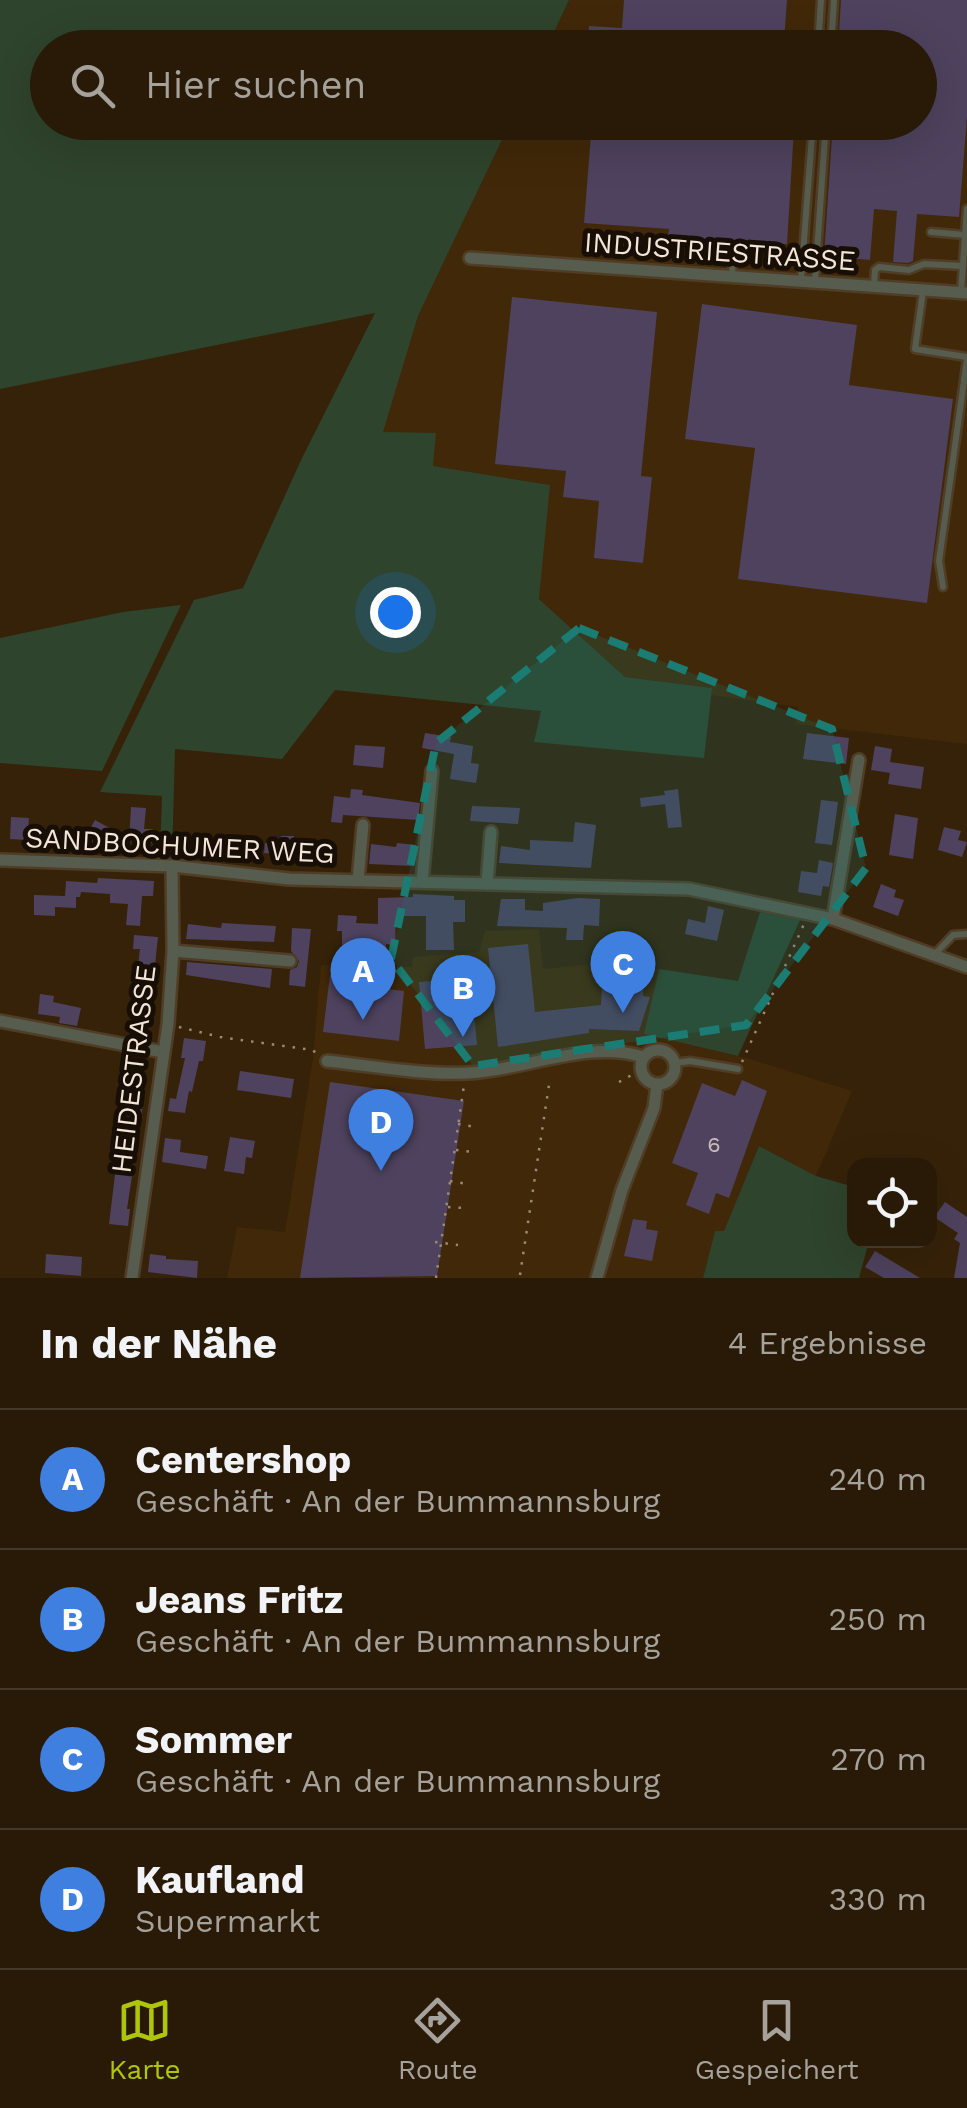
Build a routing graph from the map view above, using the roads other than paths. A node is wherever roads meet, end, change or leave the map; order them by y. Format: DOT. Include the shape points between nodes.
graph roads {
  1 [pos="820,0"];
  2 [pos="834,0"];
  3 [pos="819,30"];
  4 [pos="832,30"];
  5 [pos="812,140"];
  6 [pos="825,140"];
  7 [pos="967,209"];
  8 [pos="931,232"];
  9 [pos="965,235"];
  10 [pos="733,252"];
  11 [pos="470,258"];
  12 [pos="963,266"];
  13 [pos="732,277"];
  14 [pos="800,282"];
  15 [pos="814,283"];
  16 [pos="874,286"];
  17 [pos="923,290"];
  18 [pos="964,293"];
  19 [pos="967,358"];
  20 [pos="943,587"];
  21 [pos="859,760"];
  22 [pos="432,772"];
  23 [pos="363,825"];
  24 [pos="491,832"];
  25 [pos="0,860"];
  26 [pos="172,866"];
  27 [pos="358,880"];
  28 [pos="422,882"];
  29 [pos="488,884"];
  30 [pos="832,919"];
  31 [pos="967,934"];
  32 [pos="172,950"];
  33 [pos="935,955"];
  34 [pos="290,961"];
  35 [pos="967,967"];
  36 [pos="0,1021"];
  37 [pos="163,1052"];
  38 [pos="327,1061"];
  39 [pos="675,1063"];
  40 [pos="642,1064"];
  41 [pos="738,1069"];
  42 [pos="657,1084"];
  43 [pos="132,1278"];
  44 [pos="596,1278"];
  1 -- 3 [label="lane"];
  2 -- 4 [label="lane"];
  5 -- 14 [label="lane"];
  6 -- 15 [label="lane"];
  7 -- 9 [label="lane"];
  8 -- 9 [label="lane"];
  9 -- 12 [label="lane"];
  10 -- 13 [label="lane"];
  11 -- 13 [label="street, INDUSTRIESTRASSE"];
  12 -- 16 [label="lane" via="879,267"];
  12 -- 18 [label="lane"];
  13 -- 14 [label="street, INDUSTRIESTRASSE"];
  14 -- 15 [label="street, INDUSTRIESTRASSE"];
  15 -- 16 [label="street, INDUSTRIESTRASSE"];
  16 -- 17 [label="street, INDUSTRIESTRASSE"];
  17 -- 18 [label="street, INDUSTRIESTRASSE"];
  17 -- 19 [label="lane" via="915,349"];
  19 -- 20 [label="lane" via="939,560"];
  21 -- 30 [label="street"];
  22 -- 28 [label="street"];
  23 -- 27 [label="street, SANDBOCHUMER WEG"];
  24 -- 29 [label="street"];
  25 -- 26 [label="street, SANDBOCHUMER WEG"];
  26 -- 27 [label="street, SANDBOCHUMER WEG"];
  26 -- 32 [label="street, HEIDESTRASSE"];
  27 -- 28 [label="street, SANDBOCHUMER WEG"];
  28 -- 29 [label="street, SANDBOCHUMER WEG"];
  29 -- 30 [label="street, SANDBOCHUMER WEG" via="689,889"];
  30 -- 33 [label="street, SANDBOCHUMER WEG"];
  31 -- 33 [label="lane" via="953,934"];
  32 -- 34 [label="street"];
  32 -- 37 [label="street, HEIDESTRASSE"];
  33 -- 35 [label="street, SANDBOCHUMER WEG"];
  36 -- 37 [label="street"];
  37 -- 43 [label="street, HEIDESTRASSE"];
  38 -- 40 [label="street" via="466,1074 615,1052"];
  39 -- 40 [label="street" via="662,1050 649,1052"];
  39 -- 41 [label="lane"];
  39 -- 42 [label="street" via="673,1076"];
  40 -- 42 [label="street" via="644,1077"];
  42 -- 44 [label="street"];
}
